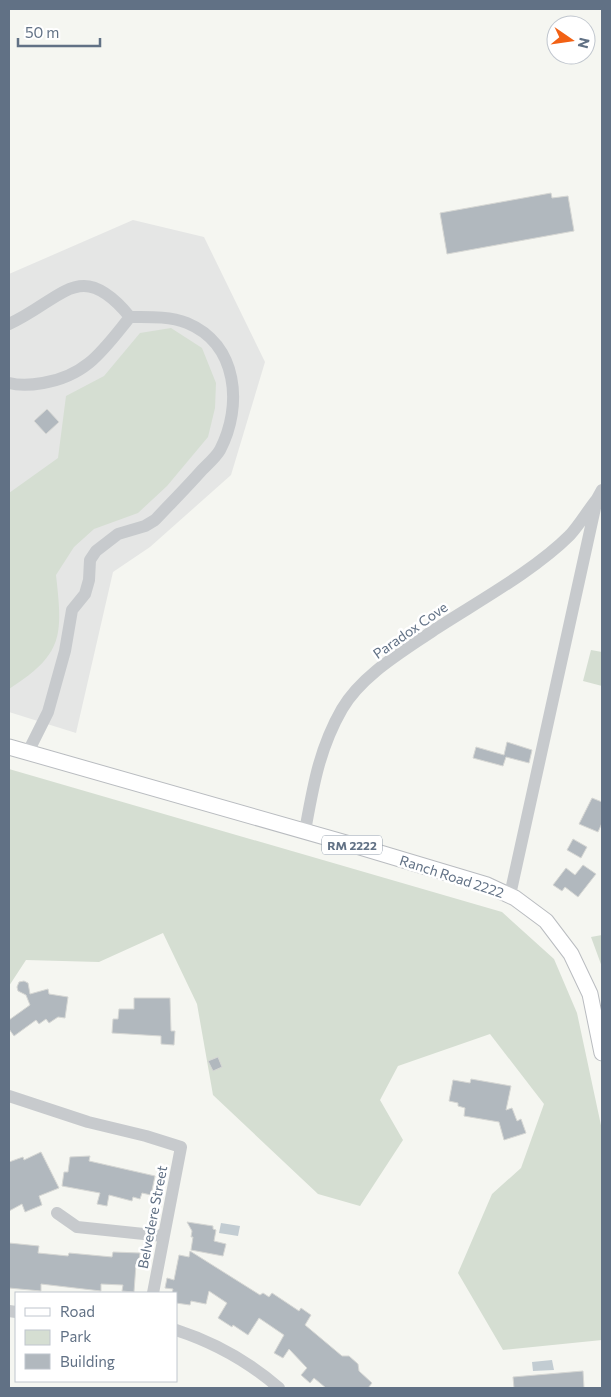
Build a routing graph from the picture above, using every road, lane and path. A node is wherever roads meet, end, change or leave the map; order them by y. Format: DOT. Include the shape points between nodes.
graph roads {
  1 [pos="130,317"];
  2 [pos="9,324"];
  3 [pos="9,383"];
  4 [pos="600,494"];
  5 [pos="9,747"];
  6 [pos="28,752"];
  7 [pos="305,831"];
  8 [pos="510,895"];
  9 [pos="602,1053"];
  10 [pos="9,1096"];
  11 [pos="57,1213"];
  12 [pos="162,1236"];
  13 [pos="153,1292"];
  14 [pos="178,1331"];
  15 [pos="279,1388"];
  1 -- 2 [label="street" via="110,295 92,286 84,286 59,293"];
  1 -- 3 [label="street" via="94,360 79,371 49,382"];
  1 -- 6 [label="street" via="186,323 217,344 229,366 233,384 228,431 219,452 155,520 118,534 96,551 90,560 89,580 85,594 72,610 65,651 48,712"];
  4 -- 7 [label="street, Paradox Cove" via="570,535 531,566 397,654 349,700 328,737 316,770"];
  4 -- 8 [label="street"];
  5 -- 6 [label="main road, Ranch Road 2222 / RM 2222"];
  6 -- 7 [label="main road, Ranch Road 2222 / RM 2222"];
  7 -- 8 [label="main road, Ranch Road 2222 / RM 2222" via="487,885"];
  8 -- 9 [label="main road, Ranch Road 2222 / RM 2222" via="546,921 571,954 590,994"];
  10 -- 12 [label="street, Belvedere Street" via="181,1148"];
  11 -- 12 [label="street" via="77,1227"];
  12 -- 13 [label="street, Belvedere Street"];
  14 -- 15 [label="street" via="228,1351"];
}
